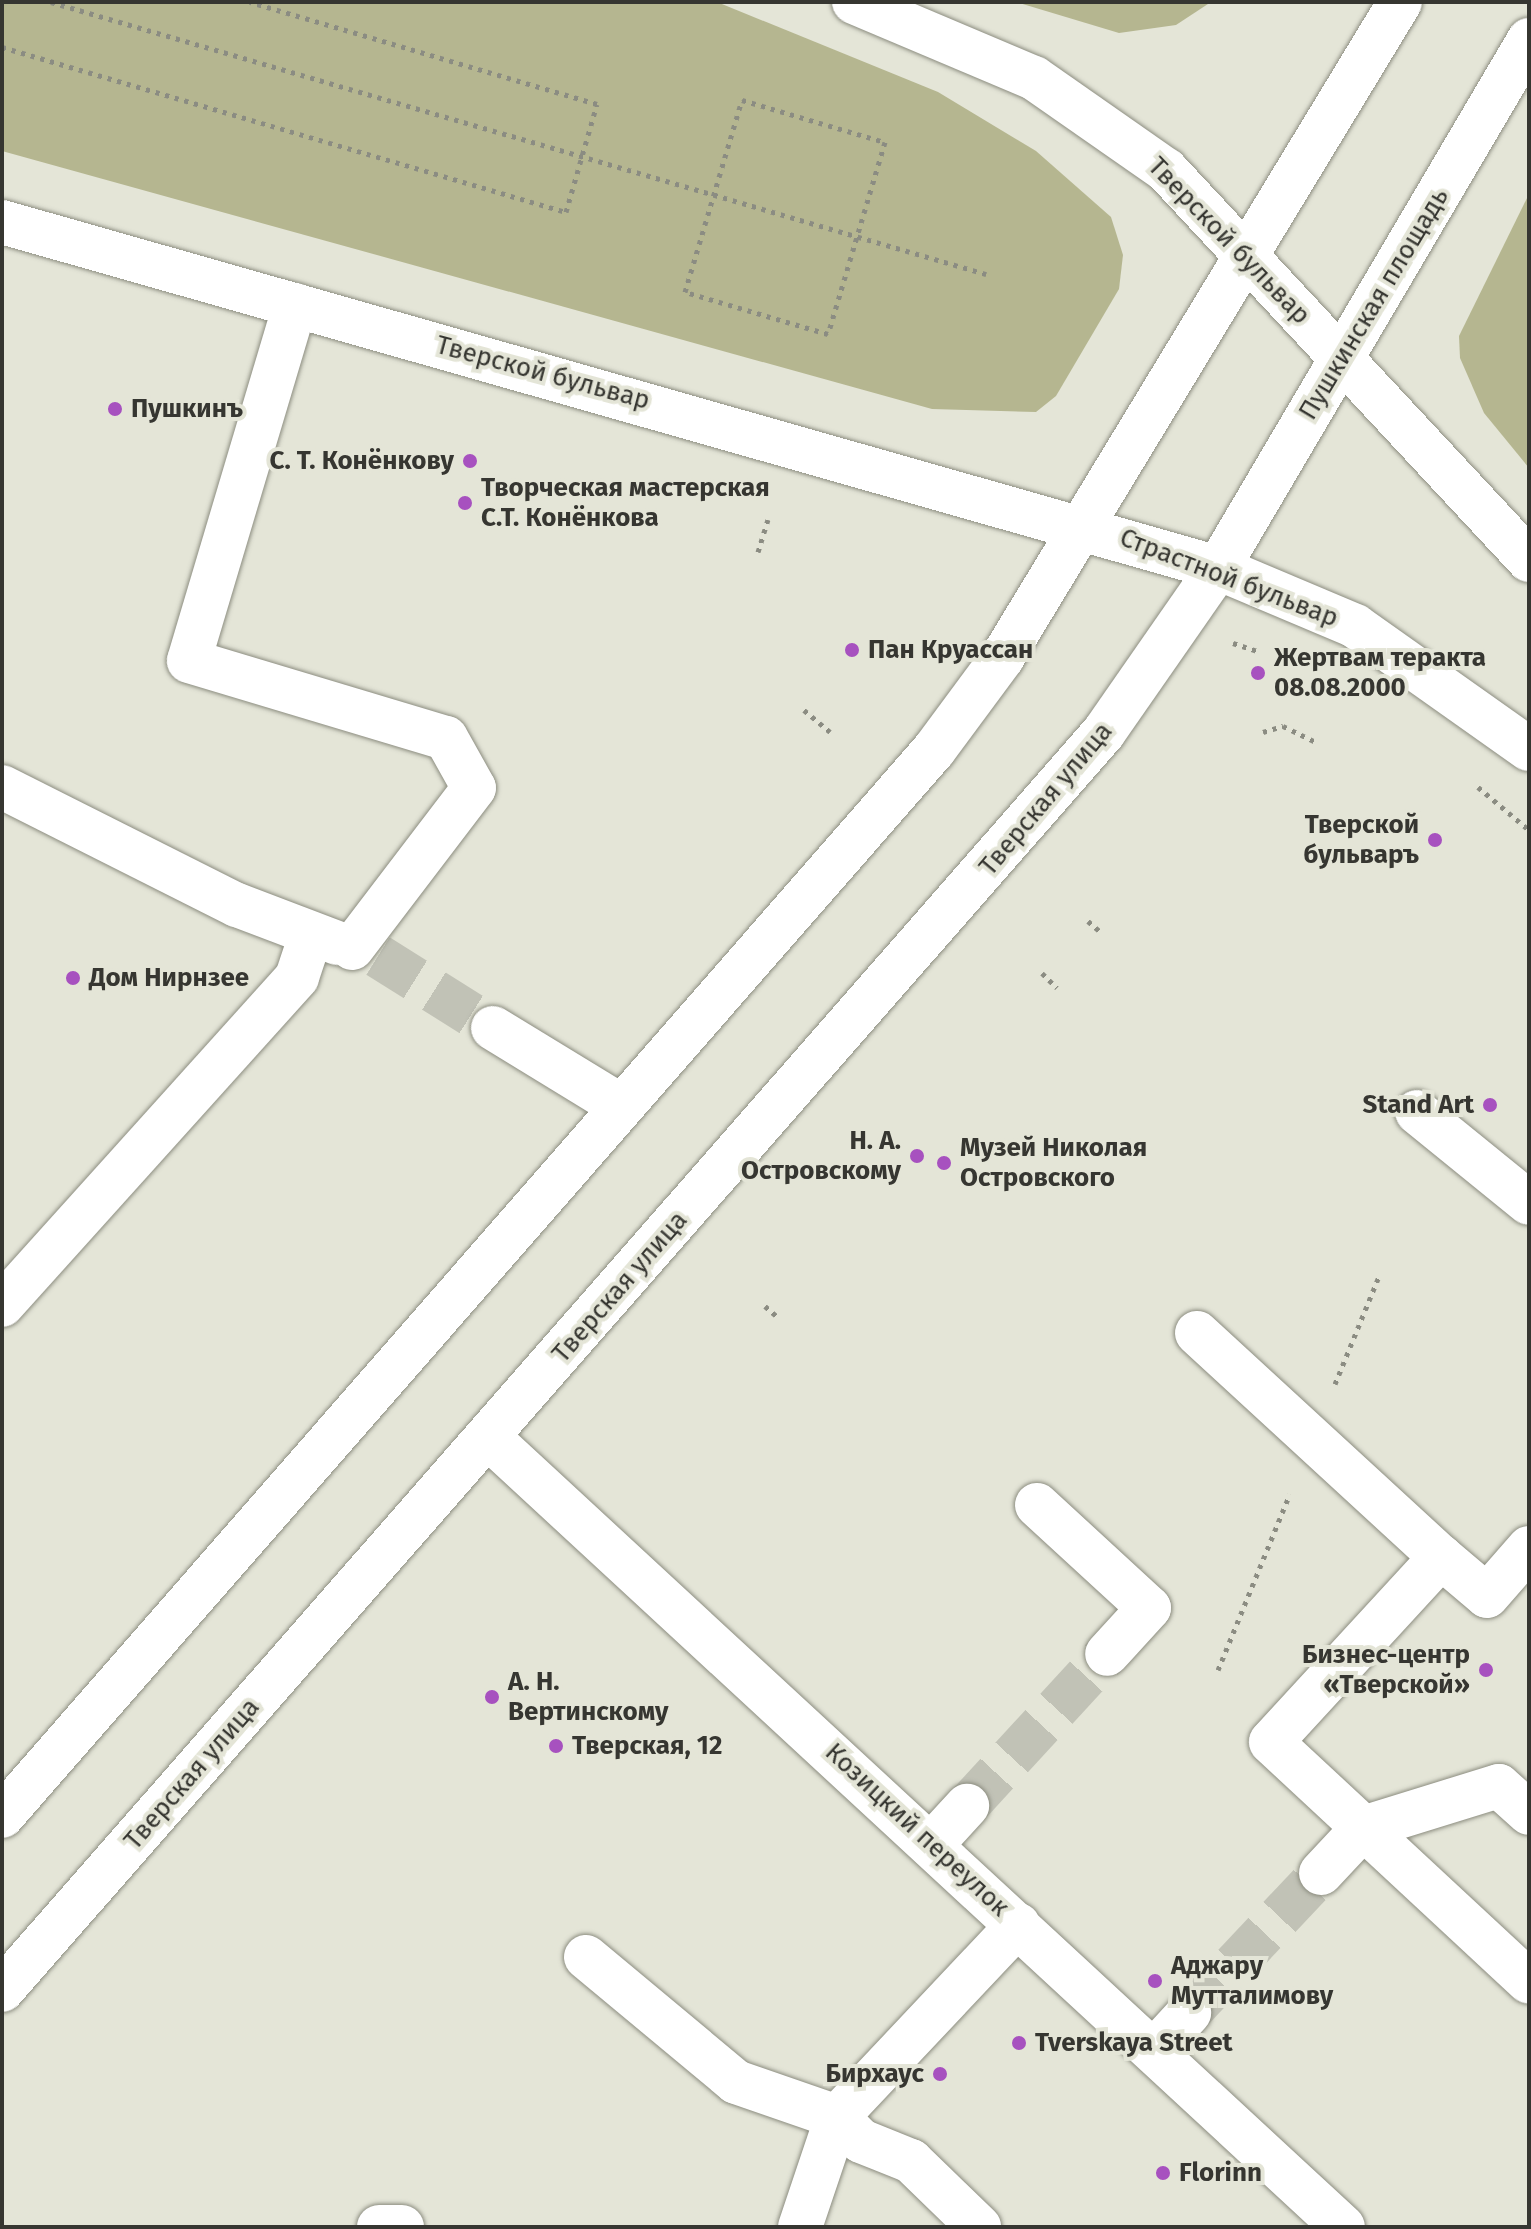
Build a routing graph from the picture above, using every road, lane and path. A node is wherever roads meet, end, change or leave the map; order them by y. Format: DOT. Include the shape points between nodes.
graph roads {
  1 [pos="51,2"];
  2 [pos="250,2"];
  3 [pos="854,2"];
  4 [pos="1400,2"];
  5 [pos="1529,40"];
  6 [pos="2,47"];
  7 [pos="581,157"];
  8 [pos="714,196"];
  9 [pos="2,222"];
  10 [pos="857,236"];
  11 [pos="1249,254"];
  12 [pos="986,274"];
  13 [pos="295,305"];
  14 [pos="1341,359"];
  15 [pos="768,519"];
  16 [pos="1083,525"];
  17 [pos="758,552"];
  18 [pos="1529,560"];
  19 [pos="1218,568"];
  20 [pos="804,710"];
  21 [pos="830,732"];
  22 [pos="1263,732"];
  23 [pos="1316,742"];
  24 [pos="1529,749"];
  25 [pos="2,787"];
  26 [pos="1088,921"];
  27 [pos="1102,933"];
  28 [pos="311,935"];
  29 [pos="1042,973"];
  30 [pos="1057,988"];
  31 [pos="493,1028"];
  32 [pos="621,1106"];
  33 [pos="1417,1112"];
  34 [pos="1529,1203"];
  35 [pos="2,1305"];
  36 [pos="765,1306"];
  37 [pos="779,1318"];
  38 [pos="1197,1333"];
  39 [pos="488,1437"];
  40 [pos="1037,1505"];
  41 [pos="1529,1548"];
  42 [pos="1441,1557"];
  43 [pos="1107,1654"];
  44 [pos="967,1806"];
  45 [pos="1529,1813"];
  46 [pos="2,1816"];
  47 [pos="1363,1828"];
  48 [pos="932,1844"];
  49 [pos="1321,1873"];
  50 [pos="1018,1925"];
  51 [pos="586,1957"];
  52 [pos="1529,1982"];
  53 [pos="2,1990"];
  54 [pos="1189,2013"];
  55 [pos="1154,2051"];
  56 [pos="837,2117"];
  57 [pos="379,2227"];
  58 [pos="402,2227"];
  59 [pos="800,2227"];
  60 [pos="979,2227"];
  61 [pos="1343,2227"];
  1 -- 7 [label="path"];
  2 -- 7 [label="path" via="597,104"];
  3 -- 11 [label="main road, Тверской бульвар" via="1062,94 1166,170"];
  4 -- 11 [label="main road"];
  5 -- 14 [label="main road, Пушкинская площадь"];
  6 -- 7 [label="path" via="566,212"];
  7 -- 8 [label="path"];
  8 -- 10 [label="path"];
  8 -- 10 [label="path" via="742,100 885,142"];
  8 -- 10 [label="path" via="685,292 828,334"];
  9 -- 13 [label="main road, Тверской бульвар"];
  10 -- 12 [label="path"];
  11 -- 14 [label="main road, Тверской бульвар"];
  11 -- 16 [label="main road"];
  13 -- 16 [label="main road, Тверской бульвар"];
  13 -- 28 [label="main road" via="189,661 446,738 474,788 365,952"];
  14 -- 18 [label="main road"];
  14 -- 19 [label="main road, Пушкинская площадь"];
  15 -- 17 [label="path"];
  16 -- 19 [label="main road, Страстной бульвар"];
  16 -- 32 [label="main road" via="1002,658 934,750"];
  19 -- 24 [label="main road, Страстной бульвар" via="1355,626"];
  19 -- 39 [label="main road, Тверская улица" via="1058,790"];
  20 -- 21 [label="path"];
  22 -- 23 [label="path" via="1283,726"];
  25 -- 28 [label="main road"];
  26 -- 27 [label="path"];
  28 -- 35 [label="main road" via="297,977"];
  29 -- 30 [label="path"];
  31 -- 32 [label="main road"];
  32 -- 46 [label="main road"];
  33 -- 34 [label="main road"];
  36 -- 37 [label="path"];
  38 -- 42 [label="main road"];
  39 -- 48 [label="main road, Козицкий переулок"];
  39 -- 53 [label="main road, Тверская улица"];
  40 -- 43 [label="main road" via="1149,1608"];
  41 -- 42 [label="main road" via="1487,1596"];
  42 -- 47 [label="main road" via="1271,1742"];
  44 -- 48 [label="main road"];
  45 -- 47 [label="main road" via="1499,1786"];
  47 -- 49 [label="main road"];
  47 -- 52 [label="main road"];
  48 -- 50 [label="main road, Козицкий переулок"];
  50 -- 55 [label="main road, Козицкий переулок"];
  50 -- 56 [label="main road"];
  51 -- 56 [label="main road" via="736,2082"];
  54 -- 55 [label="main road"];
  55 -- 61 [label="main road, Козицкий переулок"];
  56 -- 59 [label="main road"];
  56 -- 60 [label="main road" via="861,2141 911,2161"];
  57 -- 58 [label="main road"];
}
